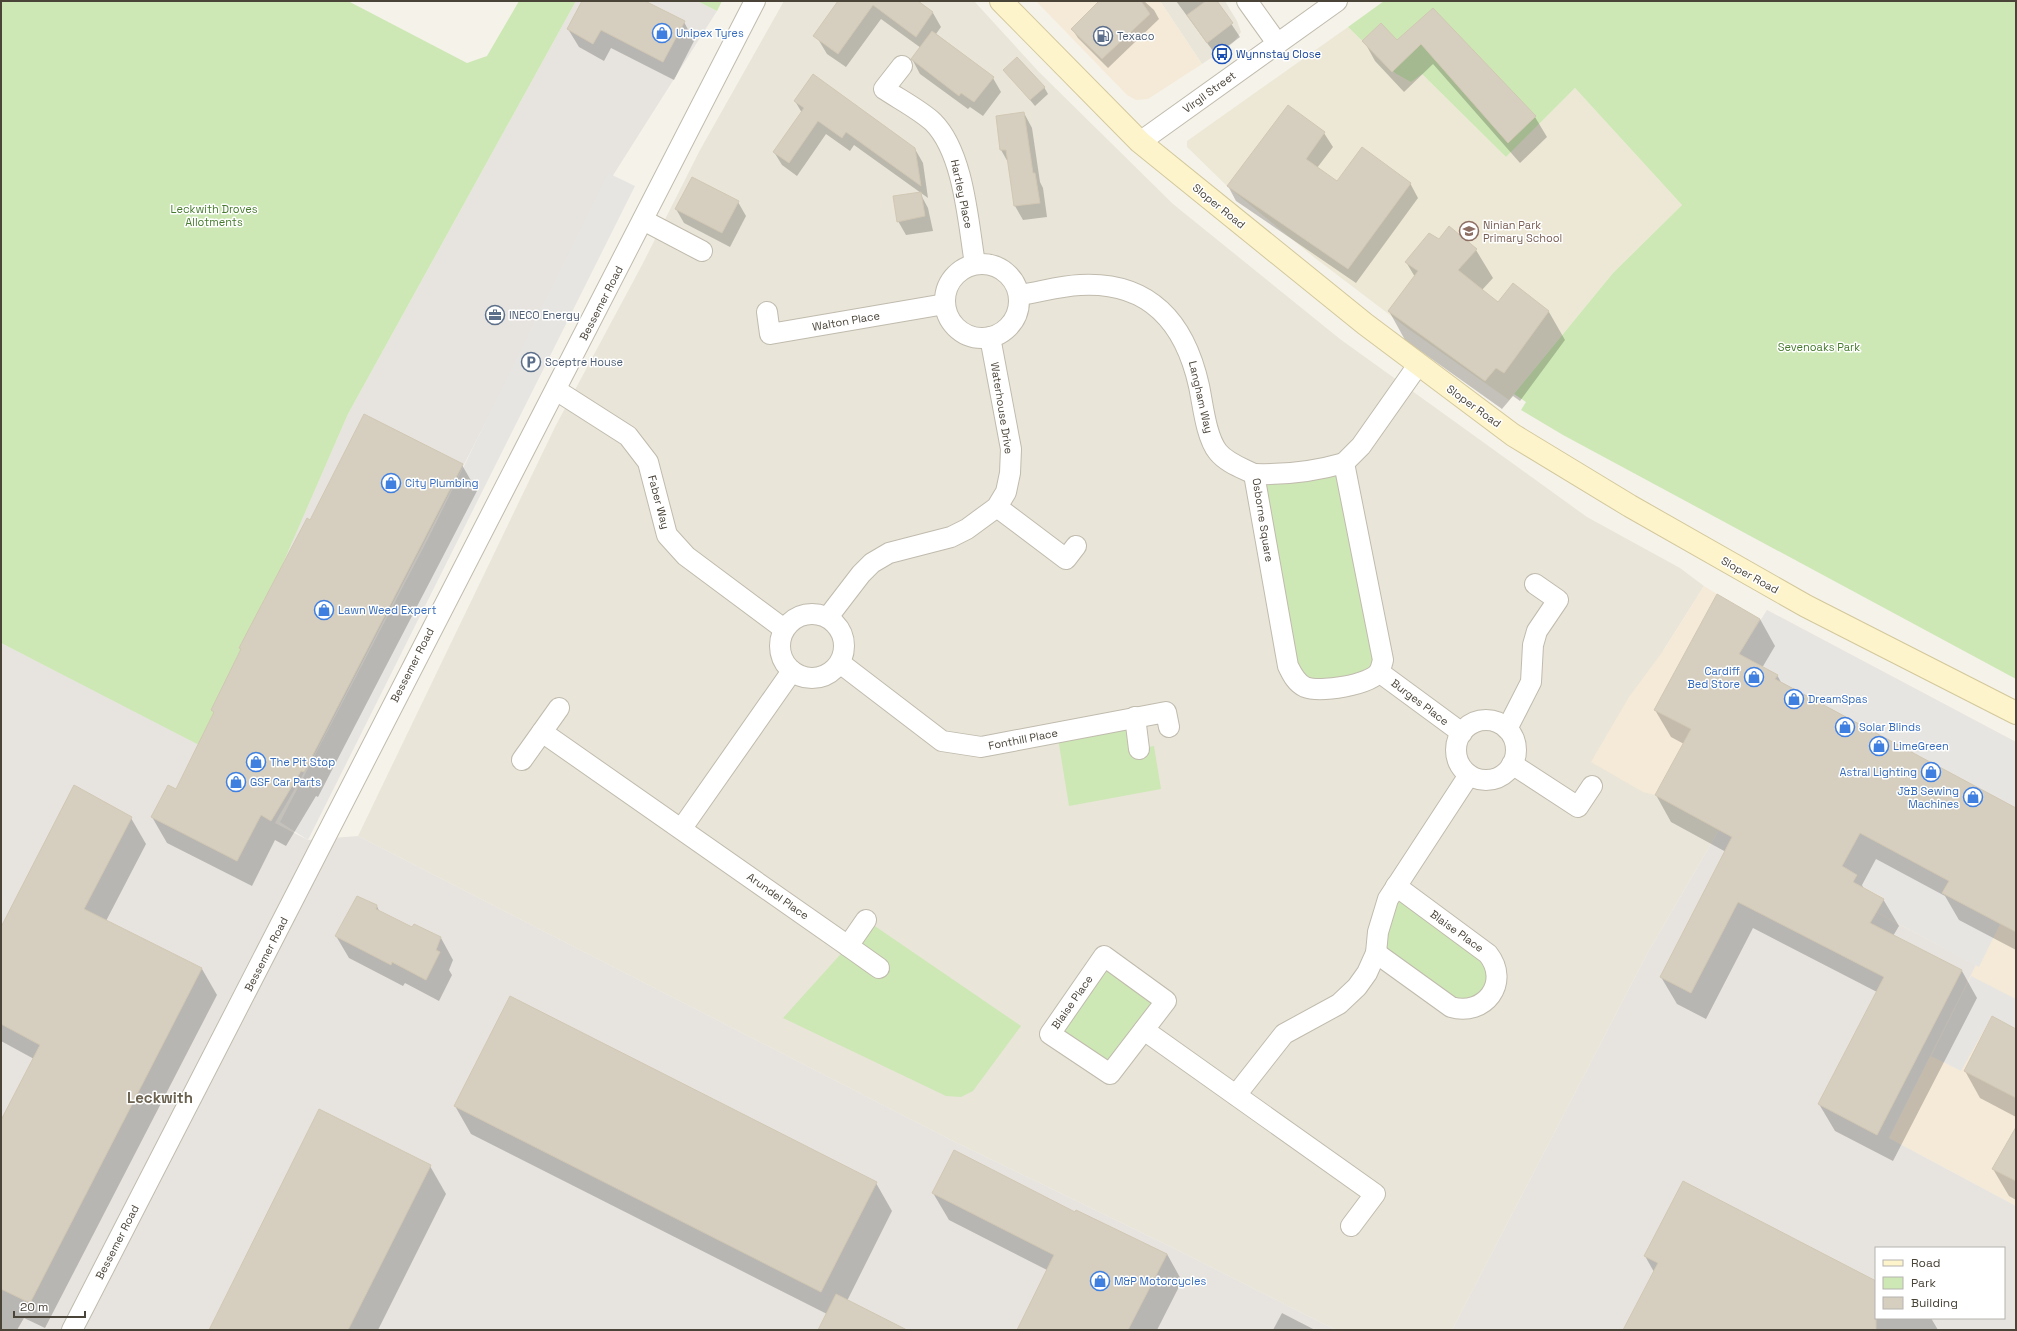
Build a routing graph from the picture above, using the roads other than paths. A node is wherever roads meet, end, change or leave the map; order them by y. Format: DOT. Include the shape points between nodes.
graph roads {
  1 [pos="755,1"];
  2 [pos="1001,1"];
  3 [pos="1247,1"];
  4 [pos="1338,1"];
  5 [pos="1277,42"];
  6 [pos="902,66"];
  7 [pos="1140,142"];
  8 [pos="643,220"];
  9 [pos="702,251"];
  10 [pos="975,264"];
  11 [pos="1020,295"];
  12 [pos="945,304"];
  13 [pos="767,312"];
  14 [pos="990,337"];
  15 [pos="1418,365"];
  16 [pos="556,390"];
  17 [pos="1344,463"];
  18 [pos="1254,474"];
  19 [pos="997,507"];
  20 [pos="1076,546"];
  21 [pos="1535,584"];
  22 [pos="828,617"];
  23 [pos="784,630"];
  24 [pos="840,663"];
  25 [pos="792,671"];
  26 [pos="1379,672"];
  27 [pos="559,708"];
  28 [pos="2016,713"];
  29 [pos="1135,717"];
  30 [pos="1169,728"];
  31 [pos="1507,729"];
  32 [pos="542,732"];
  33 [pos="1462,733"];
  34 [pos="1139,749"];
  35 [pos="522,760"];
  36 [pos="1512,764"];
  37 [pos="1469,775"];
  38 [pos="1592,786"];
  39 [pos="682,828"];
  40 [pos="1396,886"];
  41 [pos="866,920"];
  42 [pos="848,946"];
  43 [pos="1376,953"];
  44 [pos="879,968"];
  45 [pos="1144,1030"];
  46 [pos="1236,1095"];
  47 [pos="1351,1226"];
  48 [pos="72,1330"];
  1 -- 8 [label="street, Bessemer Road"];
  2 -- 7 [label="street, Sloper Road"];
  3 -- 5 [label="street"];
  4 -- 5 [label="street, Virgil Street"];
  5 -- 7 [label="street, Virgil Street"];
  6 -- 10 [label="street, Hartley Place" via="884,89 933,122 951,148 958,168"];
  7 -- 15 [label="street, Sloper Road"];
  8 -- 9 [label="street"];
  8 -- 16 [label="street, Bessemer Road"];
  10 -- 11 [label="street" via="995,265 1006,272 1015,281"];
  10 -- 12 [label="street" via="960,270 951,279 946,291"];
  11 -- 14 [label="street" via="1019,310 1013,322 1004,331"];
  11 -- 18 [label="street, Langham Way" via="1079,285 1099,285 1122,289 1162,310 1185,341 1194,362 1211,438 1218,452 1234,465"];
  12 -- 13 [label="street, Walton Place" via="770,334"];
  12 -- 14 [label="street" via="954,326 977,338"];
  14 -- 19 [label="street, Waterhouse Drive" via="1010,449 1010,473"];
  15 -- 17 [label="street" via="1362,446"];
  15 -- 28 [label="street, Sloper Road" via="1513,435 1630,506 1806,606"];
  16 -- 23 [label="street, Faber Way" via="628,436 648,462 668,535 686,556"];
  16 -- 48 [label="street, Bessemer Road"];
  17 -- 18 [label="street, Osborne Square" via="1284,475"];
  17 -- 26 [label="street" via="1381,645 1383,660"];
  18 -- 26 [label="street, Osborne Square" via="1288,666 1296,680 1306,687 1334,688 1367,681"];
  19 -- 20 [label="street" via="1066,559"];
  19 -- 22 [label="street, Waterhouse Drive" via="967,529 951,537 889,553 872,563"];
  21 -- 31 [label="street" via="1558,600 1537,631 1533,645 1531,682"];
  22 -- 23 [label="street" via="812,613 801,615 791,621"];
  22 -- 24 [label="street" via="837,624 843,634 845,645"];
  23 -- 25 [label="street" via="780,652"];
  24 -- 25 [label="street" via="832,672 822,676 810,678"];
  24 -- 29 [label="street, Fonthill Place" via="942,741 980,746"];
  25 -- 39 [label="street"];
  26 -- 33 [label="street, Burges Place"];
  27 -- 32 [label="street"];
  29 -- 30 [label="street, Fonthill Place" via="1166,712"];
  29 -- 34 [label="street"];
  31 -- 33 [label="street" via="1489,720 1478,721"];
  31 -- 36 [label="street" via="1515,744 1516,754"];
  32 -- 35 [label="street"];
  32 -- 39 [label="street, Arundel Place"];
  33 -- 37 [label="street" via="1457,742 1456,752 1459,762"];
  36 -- 37 [label="street" via="1506,772 1493,779 1483,780"];
  36 -- 38 [label="street" via="1578,807"];
  37 -- 40 [label="street"];
  39 -- 42 [label="street, Arundel Place"];
  40 -- 43 [label="street" via="1382,917"];
  40 -- 43 [label="street, Blaise Place" via="1488,954 1495,962 1498,972 1496,983 1492,994 1482,1004 1461,1010 1451,1007"];
  41 -- 42 [label="street"];
  42 -- 44 [label="street, Arundel Place"];
  43 -- 46 [label="street" via="1357,987 1339,1004 1284,1034"];
  45 -- 45 [label="street, Blaise Place" via="1166,1001 1104,956 1050,1034 1110,1074"];
  45 -- 46 [label="street"];
  46 -- 47 [label="street" via="1375,1194"];
}
